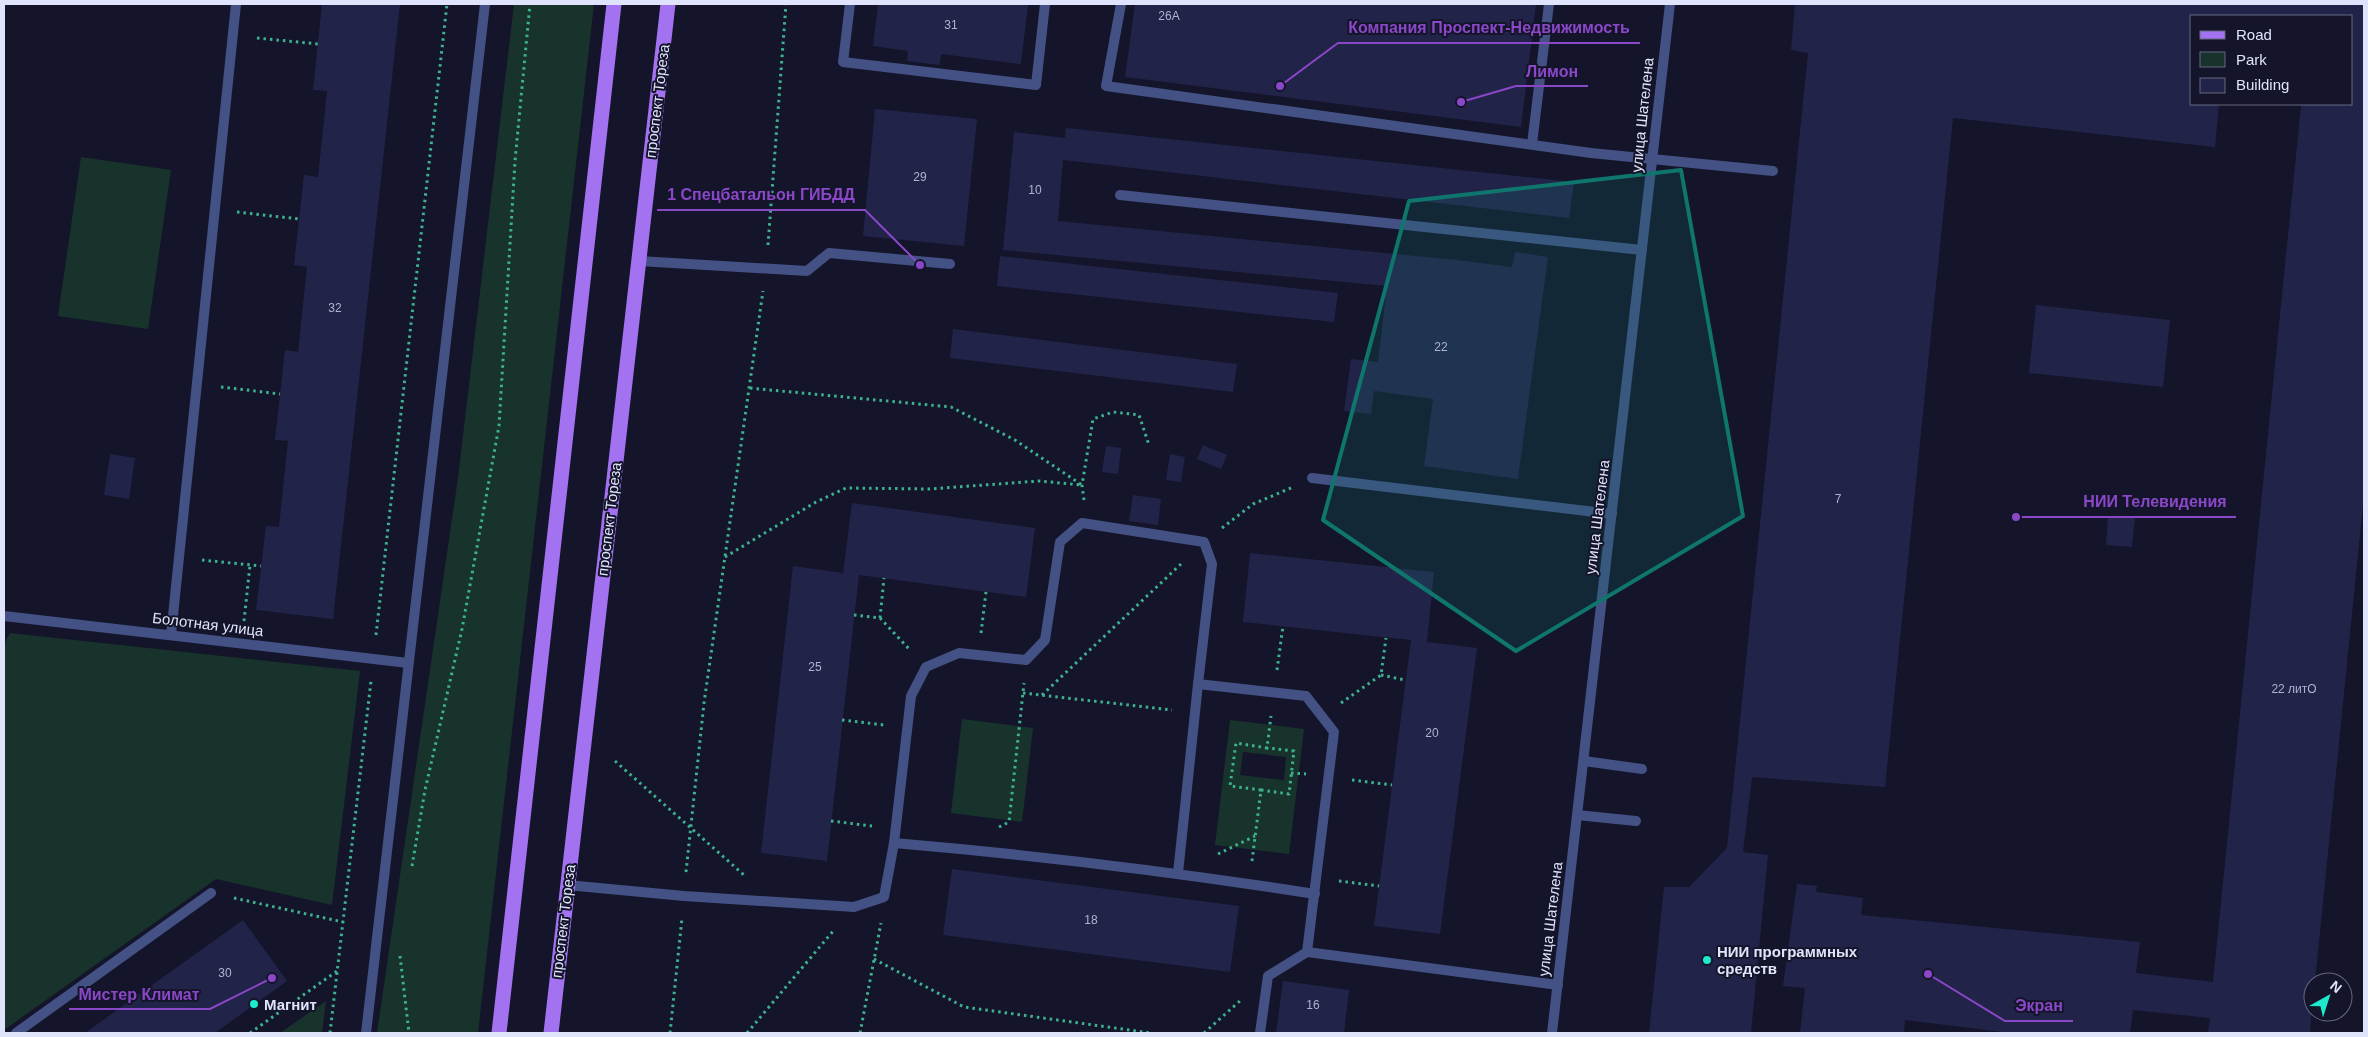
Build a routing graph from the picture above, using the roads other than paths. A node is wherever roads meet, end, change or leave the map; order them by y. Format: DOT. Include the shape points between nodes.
graph roads {
  1 [pos="236,4"];
  2 [pos="485,4"];
  3 [pos="614,4"];
  4 [pos="668,4"];
  5 [pos="850,4"];
  6 [pos="1045,4"];
  7 [pos="1121,4"];
  8 [pos="1549,4"];
  9 [pos="1670,4"];
  10 [pos="1532,144"];
  11 [pos="1652,158"];
  12 [pos="1774,171"];
  13 [pos="1120,194"];
  14 [pos="1642,250"];
  15 [pos="639,261"];
  16 [pos="950,264"];
  17 [pos="1312,478"];
  18 [pos="1612,514"];
  19 [pos="4,616"];
  20 [pos="171,635"];
  21 [pos="408,663"];
  22 [pos="1198,684"];
  23 [pos="1584,761"];
  24 [pos="1642,769"];
  25 [pos="1577,815"];
  26 [pos="1636,821"];
  27 [pos="894,842"];
  28 [pos="1178,873"];
  29 [pos="568,885"];
  30 [pos="211,893"];
  31 [pos="1315,894"];
  32 [pos="1307,952"];
  33 [pos="1558,985"];
  34 [pos="16,1033"];
  35 [pos="366,1033"];
  36 [pos="499,1033"];
  37 [pos="551,1033"];
  38 [pos="1260,1033"];
  39 [pos="1552,1033"];
  1 -- 20 [label="street"];
  2 -- 21 [label="street"];
  3 -- 36 [label="main road"];
  4 -- 15 [label="main road, проспект Тореза"];
  5 -- 6 [label="street" via="843,62 1036,85"];
  7 -- 10 [label="street" via="1106,86"];
  8 -- 10 [label="street"];
  9 -- 11 [label="street, улица Шателена"];
  10 -- 11 [label="street"];
  11 -- 12 [label="street"];
  11 -- 14 [label="street, улица Шателена"];
  13 -- 14 [label="street"];
  14 -- 18 [label="street, улица Шателена"];
  15 -- 16 [label="street" via="807,271 829,253"];
  15 -- 29 [label="main road, проспект Тореза"];
  17 -- 18 [label="street"];
  18 -- 23 [label="street, улица Шателена"];
  19 -- 20 [label="street, Болотная улица"];
  20 -- 21 [label="street, Болотная улица"];
  21 -- 35 [label="street"];
  22 -- 27 [label="street" via="1212,564 1204,542 1082,523 1060,542 1045,640 1026,660 959,653 926,667 911,696"];
  22 -- 28 [label="street"];
  22 -- 31 [label="street" via="1306,696 1334,732"];
  23 -- 24 [label="street"];
  23 -- 25 [label="street, улица Шателена"];
  25 -- 26 [label="street"];
  25 -- 33 [label="street, улица Шателена"];
  27 -- 28 [label="street"];
  27 -- 29 [label="street" via="884,897 854,907"];
  28 -- 31 [label="street"];
  29 -- 37 [label="main road, проспект Тореза"];
  30 -- 34 [label="street"];
  31 -- 32 [label="street"];
  32 -- 33 [label="street"];
  32 -- 38 [label="street" via="1268,976"];
  33 -- 39 [label="street, улица Шателена"];
}
